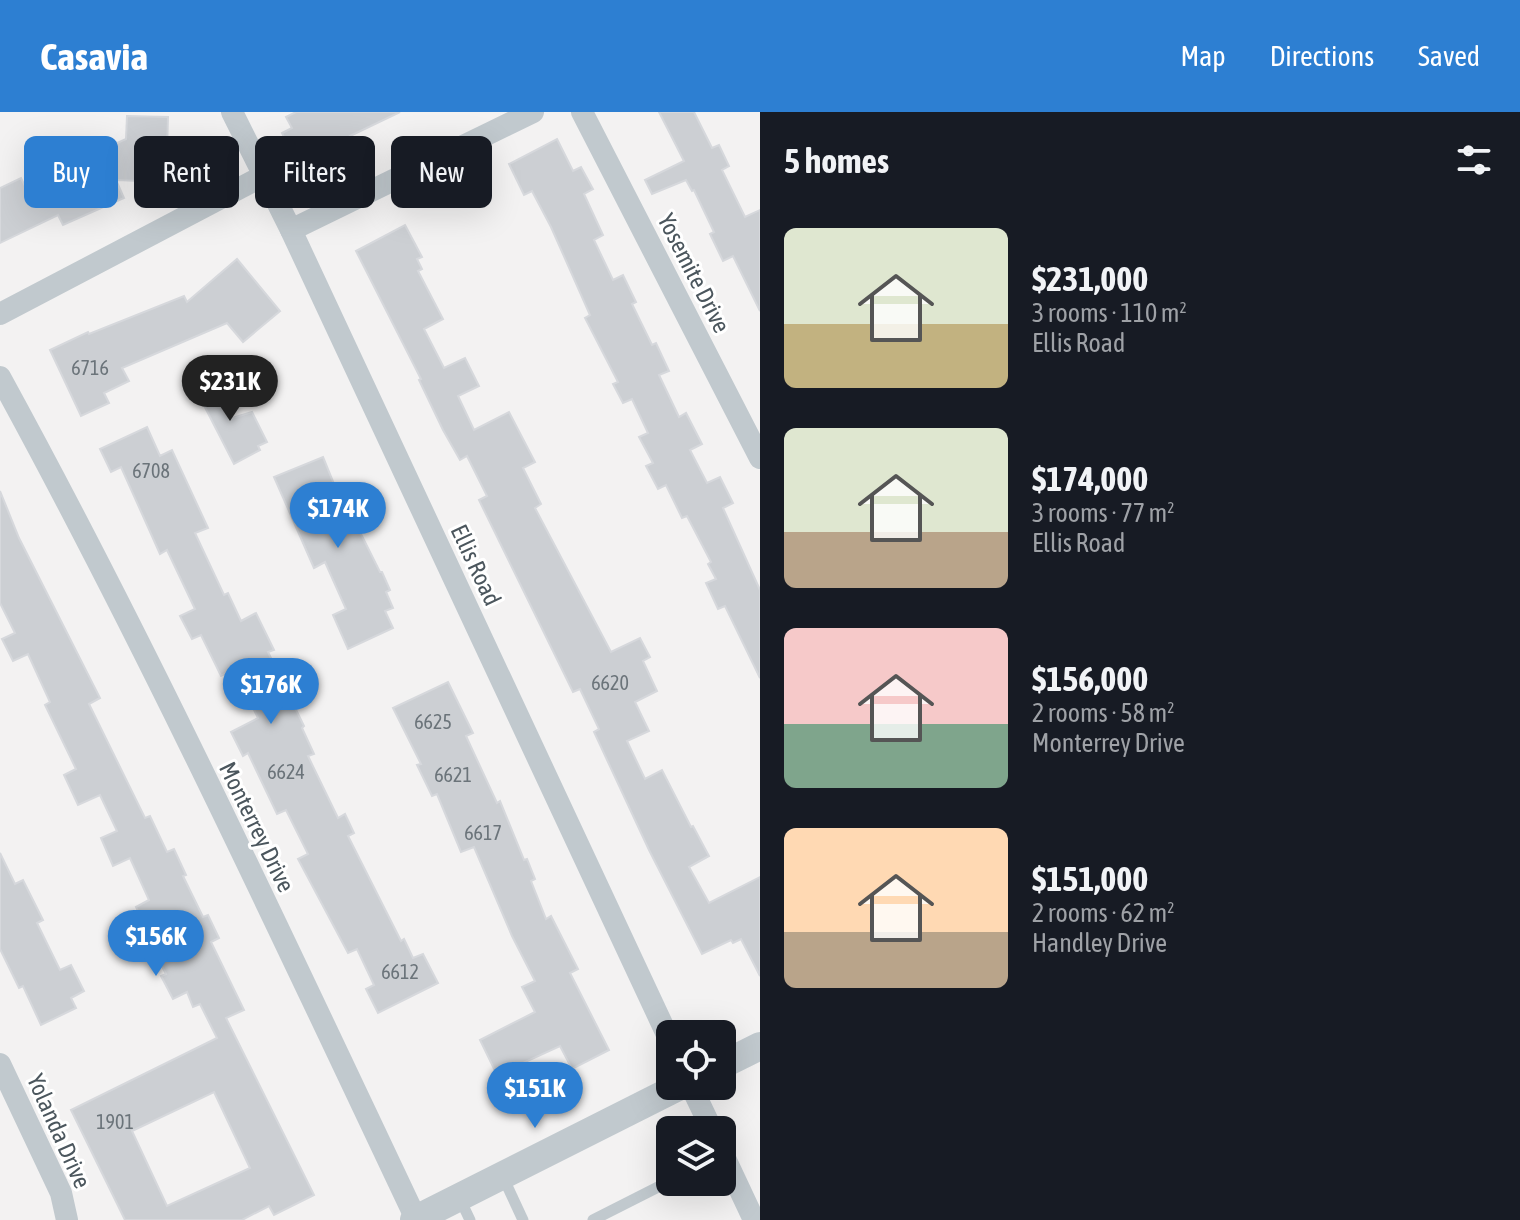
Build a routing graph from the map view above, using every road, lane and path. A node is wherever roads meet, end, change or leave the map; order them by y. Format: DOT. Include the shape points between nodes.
graph roads {
  1 [pos="232,112"];
  2 [pos="533,112"];
  3 [pos="582,112"];
  4 [pos="255,159"];
  5 [pos="255,180"];
  6 [pos="280,208"];
  7 [pos="291,230"];
  8 [pos="0,314"];
  9 [pos="0,377"];
  10 [pos="760,458"];
  11 [pos="660,1020"];
  12 [pos="760,1046"];
  13 [pos="736,1058"];
  14 [pos="0,1064"];
  15 [pos="656,1098"];
  16 [pos="502,1176"];
  17 [pos="736,1183"];
  18 [pos="656,1188"];
  19 [pos="465,1209"];
  20 [pos="415,1219"];
  21 [pos="67,1220"];
  22 [pos="523,1220"];
  23 [pos="593,1220"];
  24 [pos="754,1220"];
  1 -- 4 [label="street, Ellis Road"];
  2 -- 7 [label="street"];
  3 -- 10 [label="street, Yosemite Drive"];
  5 -- 8 [label="street"];
  6 -- 7 [label="street, Ellis Road"];
  7 -- 11 [label="street, Ellis Road"];
  9 -- 20 [label="street, Monterrey Drive" via="182,732"];
  12 -- 13 [label="street"];
  14 -- 21 [label="street, Yolanda Drive" via="61,1193"];
  15 -- 16 [label="street"];
  16 -- 19 [label="street"];
  16 -- 22 [label="lane"];
  17 -- 24 [label="street"];
  18 -- 23 [label="lane"];
  19 -- 20 [label="street"];
}
